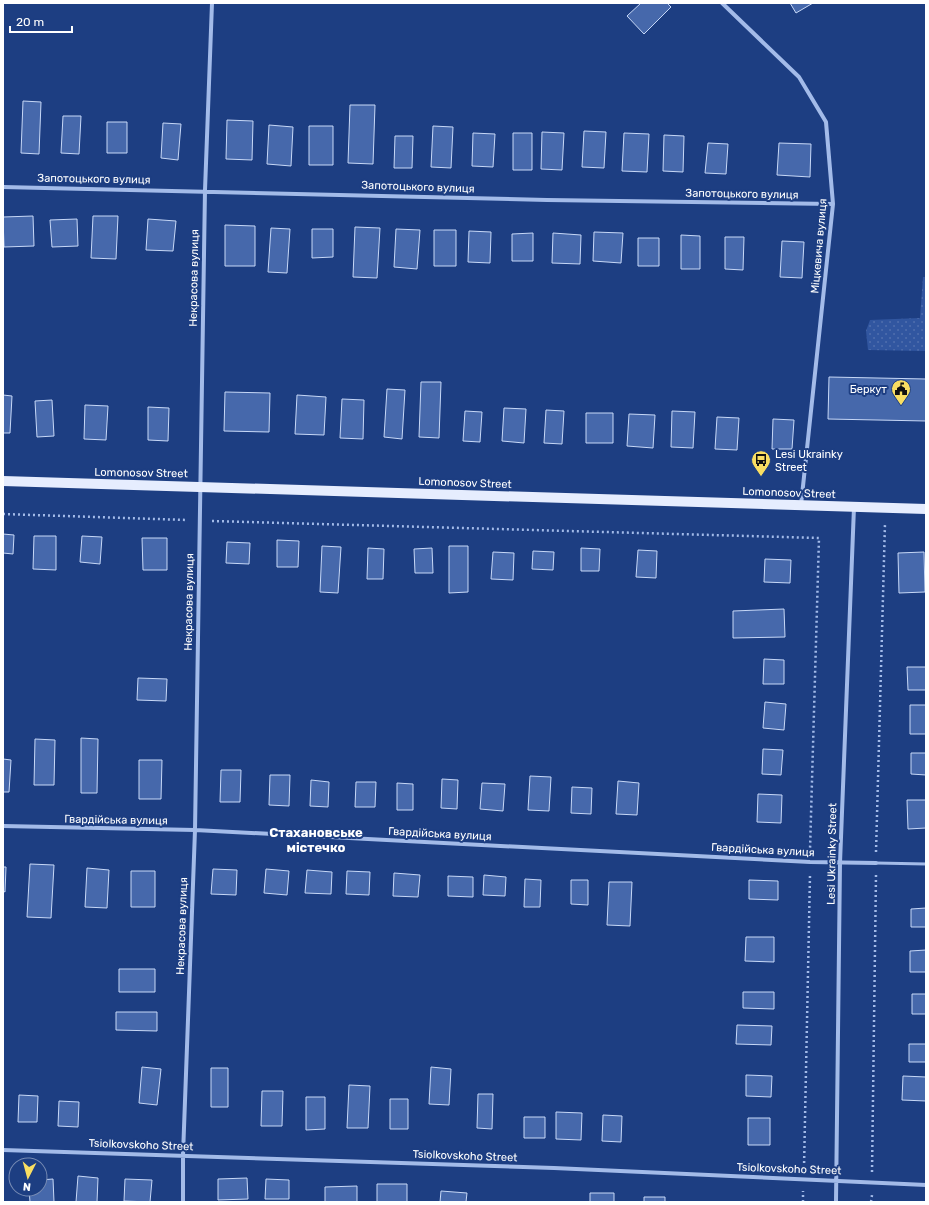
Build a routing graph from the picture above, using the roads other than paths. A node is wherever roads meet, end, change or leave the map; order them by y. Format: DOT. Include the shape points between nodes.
graph roads {
  1 [pos="212,3"];
  2 [pos="722,3"];
  3 [pos="3,186"];
  4 [pos="205,190"];
  5 [pos="833,204"];
  6 [pos="3,482"];
  7 [pos="200,486"];
  8 [pos="801,505"];
  9 [pos="854,507"];
  10 [pos="926,510"];
  11 [pos="3,826"];
  12 [pos="195,830"];
  13 [pos="840,863"];
  14 [pos="876,863"];
  15 [pos="926,864"];
  16 [pos="3,1150"];
  17 [pos="183,1155"];
  18 [pos="837,1180"];
  19 [pos="926,1185"];
  20 [pos="183,1202"];
  21 [pos="836,1202"];
  1 -- 4 [label="street, Некрасова вулиця"];
  2 -- 5 [label="street, Міцкевича вулиця" via="799,77 826,122"];
  3 -- 4 [label="street, Запотоцького вулиця"];
  4 -- 5 [label="street, Запотоцького вулиця" via="555,200"];
  4 -- 7 [label="street, Некрасова вулиця"];
  5 -- 8 [label="street, Міцкевича вулиця"];
  6 -- 7 [label="main road, Lomonosov Street"];
  7 -- 8 [label="main road, Lomonosov Street"];
  7 -- 12 [label="street, Некрасова вулиця"];
  8 -- 9 [label="main road, Lomonosov Street"];
  9 -- 10 [label="main road, Lomonosov Street"];
  9 -- 13 [label="street, Lesi Ukrainky Street"];
  11 -- 12 [label="street, Гвардійська вулиця"];
  12 -- 13 [label="street, Гвардійська вулиця"];
  12 -- 17 [label="street, Некрасова вулиця"];
  13 -- 14 [label="street, Гвардійська вулиця"];
  13 -- 18 [label="street, Lesi Ukrainky Street"];
  14 -- 15 [label="lane"];
  16 -- 17 [label="street, Tsiolkovskoho Street"];
  17 -- 18 [label="street, Tsiolkovskoho Street"];
  17 -- 20 [label="street, Некрасова вулиця"];
  18 -- 19 [label="street, Tsiolkovskoho Street"];
  18 -- 21 [label="street, Lesi Ukrainky Street"];
}
